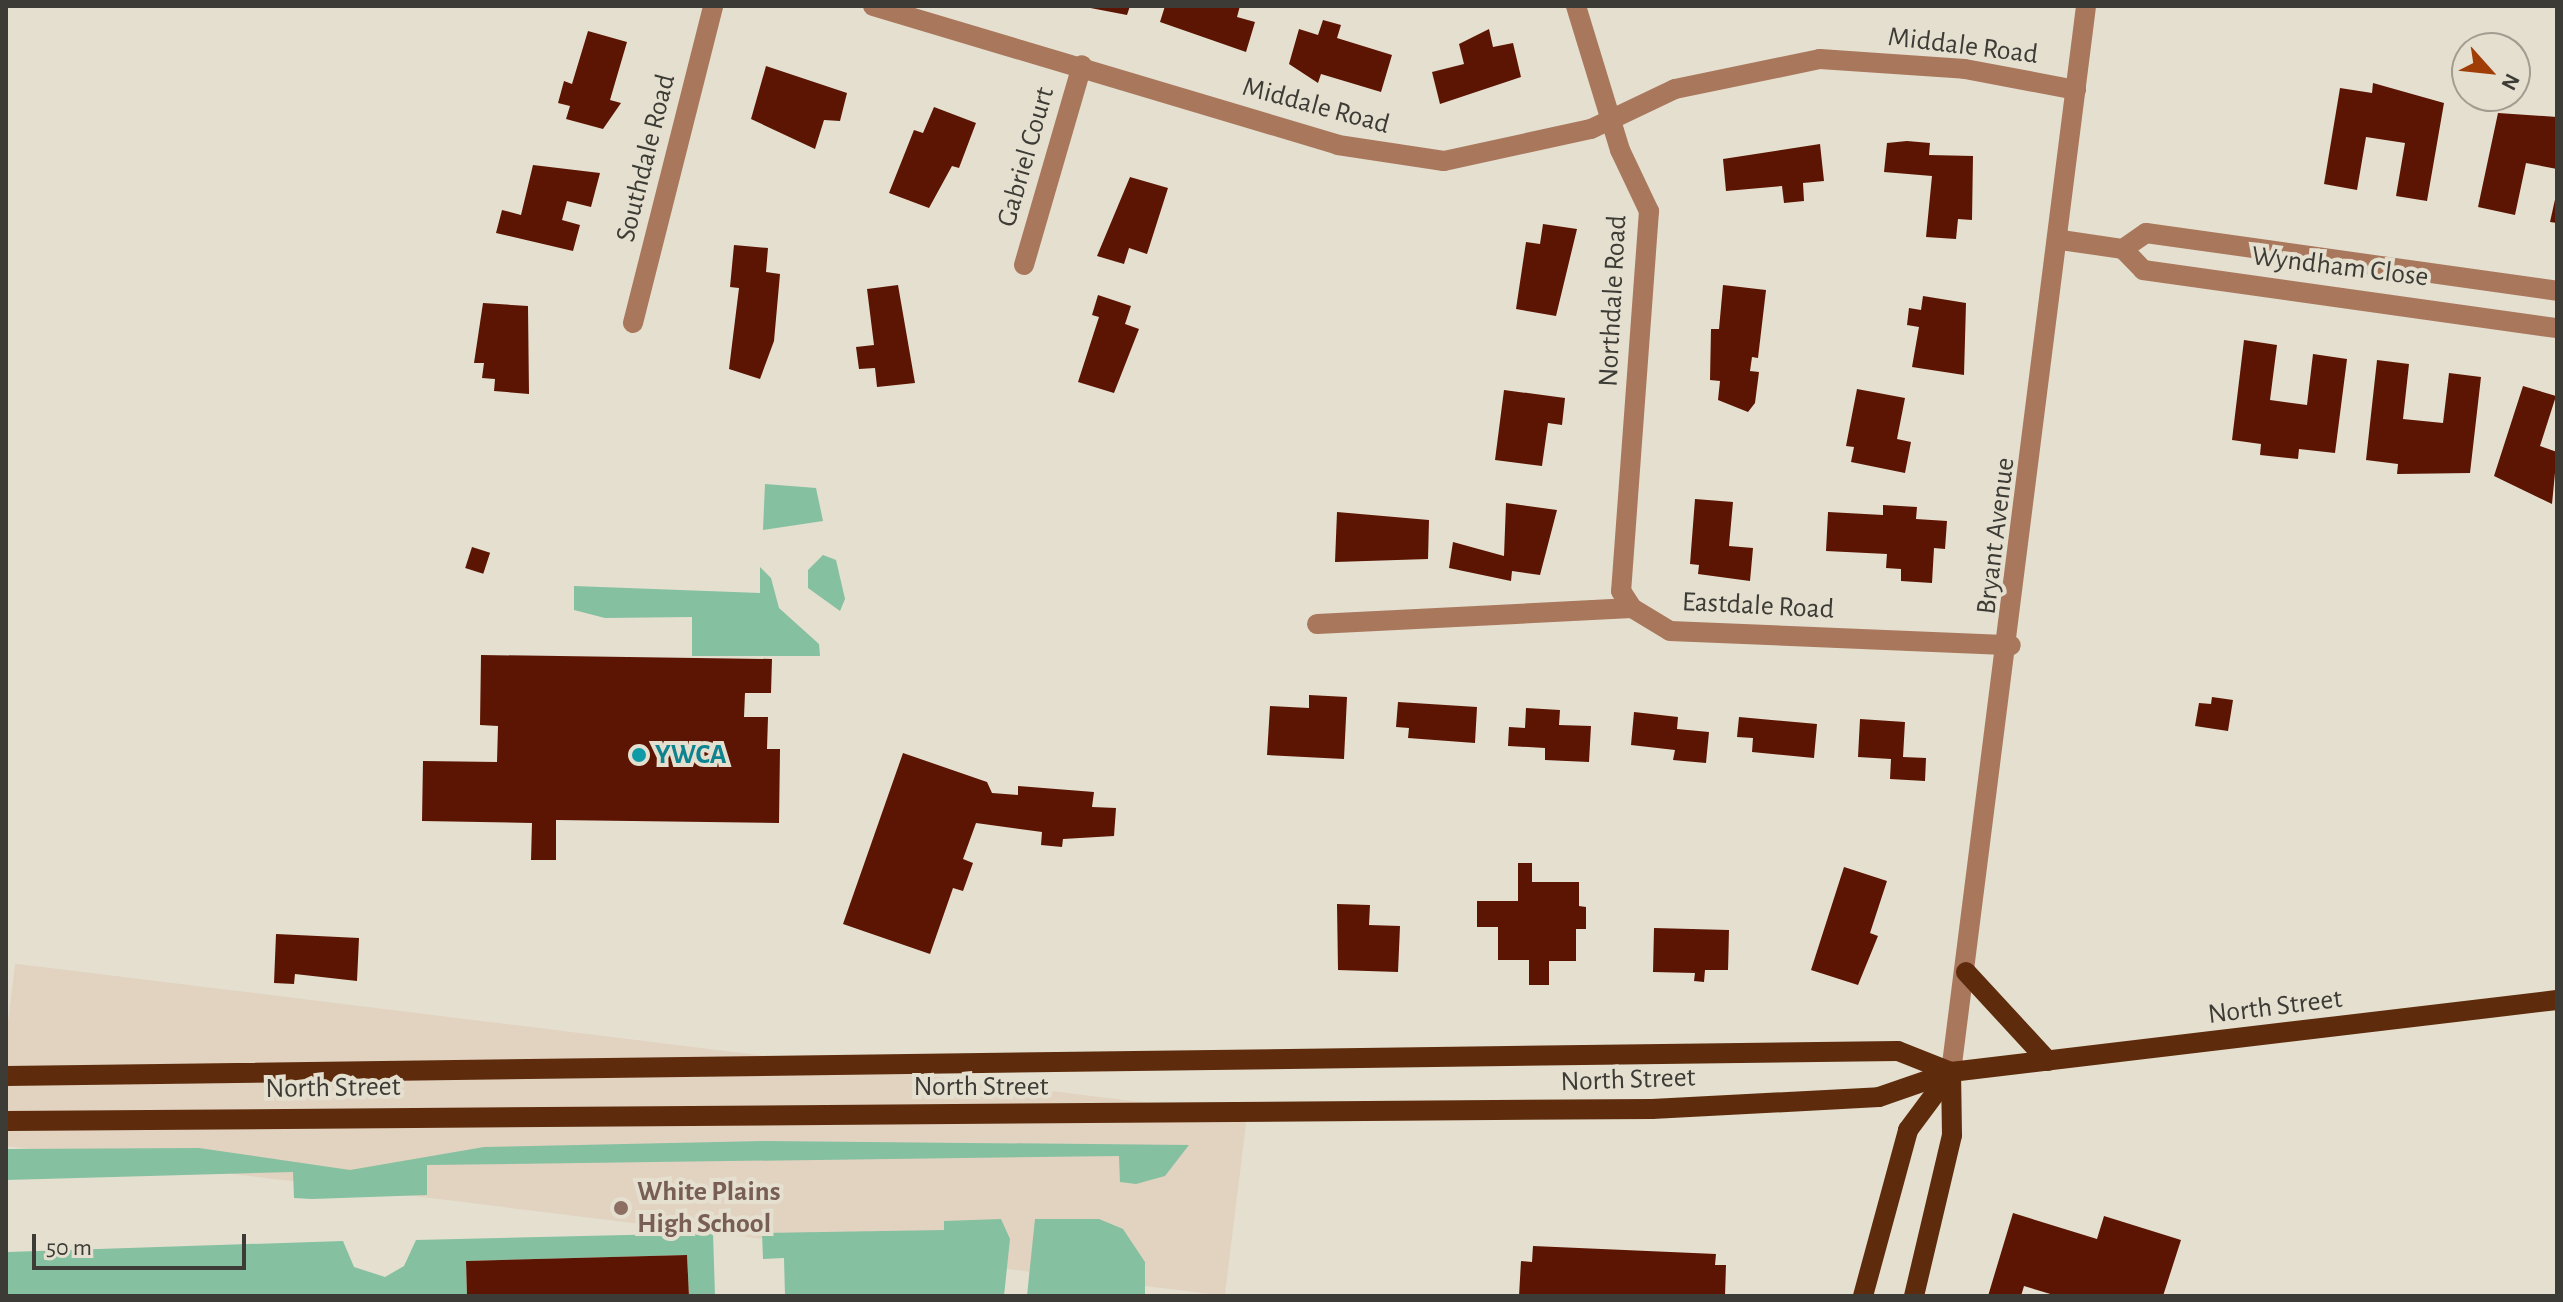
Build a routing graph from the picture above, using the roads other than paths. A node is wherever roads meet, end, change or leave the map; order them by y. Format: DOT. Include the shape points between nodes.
graph roads {
  1 [pos="713,6"];
  2 [pos="873,6"];
  3 [pos="1576,6"];
  4 [pos="2086,6"];
  5 [pos="1082,65"];
  6 [pos="2076,90"];
  7 [pos="1611,120"];
  8 [pos="2061,240"];
  9 [pos="2123,249"];
  10 [pos="1024,265"];
  11 [pos="2531,284"];
  12 [pos="2557,291"];
  13 [pos="2525,319"];
  14 [pos="633,323"];
  15 [pos="2557,328"];
  16 [pos="1632,608"];
  17 [pos="1317,624"];
  18 [pos="2011,645"];
  19 [pos="1966,972"];
  20 [pos="2557,1000"];
  21 [pos="2048,1061"];
  22 [pos="1951,1072"];
  23 [pos="6,1076"];
  24 [pos="6,1121"];
  25 [pos="1863,1296"];
  26 [pos="1914,1296"];
  1 -- 14 [label="street, Southdale Road"];
  2 -- 5 [label="street, Middale Road"];
  3 -- 7 [label="street, Northdale Road"];
  4 -- 6 [label="street, Bryant Avenue"];
  5 -- 7 [label="street, Middale Road" via="1393,156 1487,157"];
  5 -- 10 [label="street, Gabriel Court"];
  6 -- 7 [label="street, Middale Road" via="1965,69 1820,59 1675,89"];
  6 -- 8 [label="street, Bryant Avenue"];
  7 -- 16 [label="street, Northdale Road" via="1649,211 1621,591"];
  8 -- 9 [label="street, Wyndham Close"];
  8 -- 18 [label="street, Bryant Avenue"];
  9 -- 11 [label="street, Wyndham Close" via="2146,233"];
  9 -- 13 [label="street, Wyndham Close" via="2143,270"];
  11 -- 12 [label="street, Wyndham Close"];
  11 -- 13 [label="street"];
  13 -- 15 [label="street, Wyndham Close"];
  16 -- 17 [label="street"];
  16 -- 18 [label="street, Eastdale Road" via="1670,631"];
  18 -- 19 [label="street, Bryant Avenue"];
  19 -- 21 [label="main road"];
  19 -- 22 [label="street, Bryant Avenue"];
  20 -- 21 [label="main road, North Street"];
  21 -- 22 [label="main road, North Street"];
  22 -- 23 [label="main road, North Street" via="1898,1051"];
  22 -- 24 [label="main road, North Street" via="1879,1097 1652,1109"];
  22 -- 25 [label="main road, Bryant Avenue" via="1908,1130"];
  22 -- 26 [label="main road, Bryant Avenue" via="1952,1135"];
}
